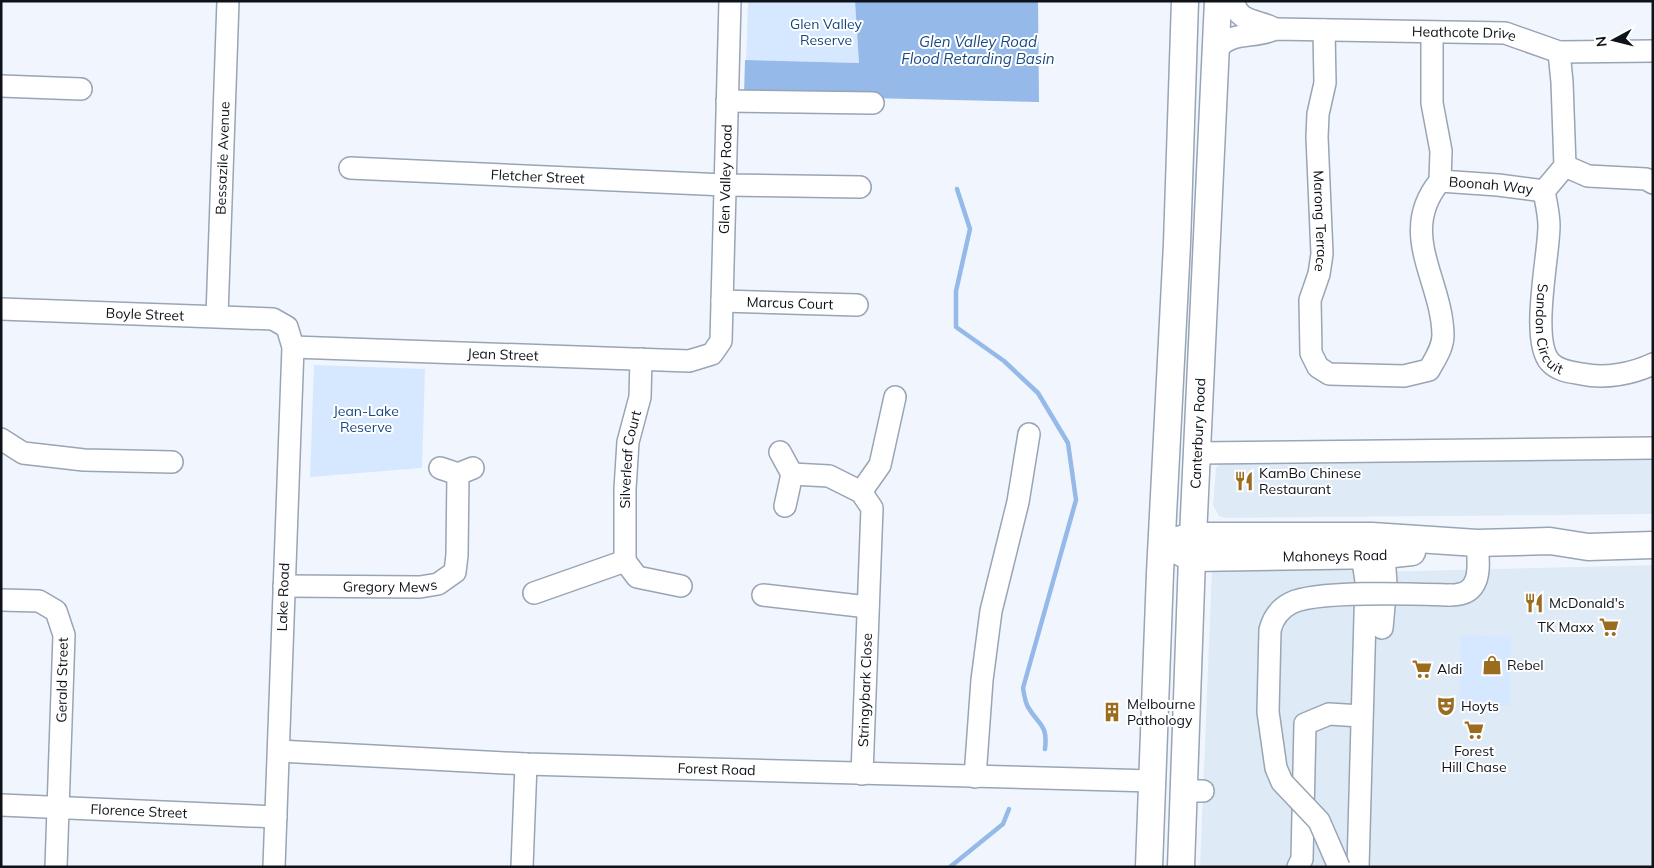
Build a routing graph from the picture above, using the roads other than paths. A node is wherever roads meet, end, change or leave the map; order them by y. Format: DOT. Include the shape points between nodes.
graph roads {
  1 [pos="228,1"];
  2 [pos="730,1"];
  3 [pos="1185,1"];
  4 [pos="1218,1"];
  5 [pos="1234,1"];
  6 [pos="1275,29"];
  7 [pos="1324,30"];
  8 [pos="1432,33"];
  9 [pos="1217,49"];
  10 [pos="1653,51"];
  11 [pos="1559,52"];
  12 [pos="1,86"];
  13 [pos="81,89"];
  14 [pos="727,101"];
  15 [pos="873,103"];
  16 [pos="1565,166"];
  17 [pos="350,168"];
  18 [pos="1440,182"];
  19 [pos="1653,183"];
  20 [pos="725,185"];
  21 [pos="860,187"];
  22 [pos="1544,191"];
  23 [pos="722,300"];
  24 [pos="857,305"];
  25 [pos="1,309"];
  26 [pos="217,316"];
  27 [pos="290,337"];
  28 [pos="712,354"];
  29 [pos="642,358"];
  30 [pos="1653,364"];
  31 [pos="895,397"];
  32 [pos="1029,434"];
  33 [pos="1,439"];
  34 [pos="1653,448"];
  35 [pos="780,452"];
  36 [pos="1197,453"];
  37 [pos="172,462"];
  38 [pos="457,470"];
  39 [pos="792,474"];
  40 [pos="861,492"];
  41 [pos="785,506"];
  42 [pos="1653,532"];
  43 [pos="1550,542"];
  44 [pos="1161,543"];
  45 [pos="1477,543"];
  46 [pos="1368,545"];
  47 [pos="1653,545"];
  48 [pos="1193,547"];
  49 [pos="625,561"];
  50 [pos="284,586"];
  51 [pos="681,586"];
  52 [pos="534,593"];
  53 [pos="763,595"];
  54 [pos="1,600"];
  55 [pos="868,607"];
  56 [pos="1382,628"];
  57 [pos="1361,716"];
  58 [pos="279,751"];
  59 [pos="526,764"];
  60 [pos="862,774"];
  61 [pos="975,777"];
  62 [pos="1152,781"];
  63 [pos="1,805"];
  64 [pos="58,807"];
  65 [pos="276,817"];
  66 [pos="56,867"];
  67 [pos="274,867"];
  68 [pos="522,867"];
  69 [pos="1149,867"];
  70 [pos="1182,867"];
  71 [pos="1298,867"];
  72 [pos="1339,867"];
  73 [pos="1358,867"];
  1 -- 26 [label="street, Bessazile Avenue"];
  2 -- 14 [label="street, Glen Valley Road"];
  3 -- 44 [label="main road" via="1177,244"];
  4 -- 9 [label="main road, Canterbury Road"];
  5 -- 6 [label="street, Heathcote Drive" via="1234,7 1246,20"];
  6 -- 7 [label="street, Heathcote Drive"];
  6 -- 9 [label="street, Heathcote Drive" via="1264,34 1230,37"];
  7 -- 8 [label="street, Heathcote Drive"];
  7 -- 18 [label="street, Marong Terrace" via="1325,83 1317,137 1322,254 1310,300 1311,354 1318,367 1329,374 1404,376 1429,370 1440,352 1443,336 1423,252 1421,221 1429,196"];
  8 -- 11 [label="street, Heathcote Drive" via="1505,33"];
  8 -- 18 [label="street, Boonah Way" via="1432,103 1441,151"];
  9 -- 36 [label="main road, Canterbury Road"];
  10 -- 11 [label="street, Heathcote Drive"];
  11 -- 16 [label="street"];
  12 -- 13 [label="street"];
  14 -- 15 [label="street"];
  14 -- 20 [label="street, Glen Valley Road"];
  16 -- 19 [label="street" via="1588,176 1646,179"];
  16 -- 22 [label="street, Boonah Way"];
  17 -- 20 [label="street, Fletcher Street"];
  18 -- 22 [label="street, Boonah Way"];
  20 -- 21 [label="street, Fletcher Street"];
  20 -- 23 [label="street, Glen Valley Road"];
  22 -- 30 [label="street, Sandon Circuit" via="1549,227 1542,296 1542,343 1549,362 1564,371 1588,376 1617,375"];
  23 -- 24 [label="street, Marcus Court"];
  23 -- 28 [label="street, Glen Valley Road" via="721,341"];
  25 -- 26 [label="street, Boyle Street"];
  26 -- 27 [label="street, Boyle Street" via="273,319"];
  27 -- 29 [label="street, Jean Street"];
  27 -- 50 [label="street, Lake Road"];
  28 -- 29 [label="street, Jean Street" via="689,361"];
  29 -- 49 [label="street, Silverleaf Court" via="640,397 628,442"];
  31 -- 40 [label="street" via="880,464"];
  32 -- 61 [label="street" via="1018,502 991,612"];
  33 -- 37 [label="street" via="23,453 84,460"];
  34 -- 36 [label="street"];
  35 -- 39 [label="street"];
  36 -- 48 [label="main road, Canterbury Road"];
  38 -- 50 [label="street, Gregory Mews" via="455,572 438,584 420,587"];
  39 -- 40 [label="street" via="829,476"];
  39 -- 41 [label="street"];
  40 -- 55 [label="street, Stringybark Close" via="872,508"];
  42 -- 43 [label="main road, Mahoneys Road" via="1589,533"];
  43 -- 45 [label="main road, Mahoneys Road"];
  43 -- 47 [label="main road, Mahoneys Road" via="1588,547"];
  44 -- 48 [label="main road, Mahoneys Road"];
  44 -- 62 [label="main road"];
  45 -- 46 [label="main road, Mahoneys Road"];
  45 -- 72 [label="street, bridge" via="1479,565 1474,584 1466,593 1303,599 1290,603 1273,621 1270,630 1268,712 1276,768 1282,782 1319,821"];
  46 -- 48 [label="main road, Mahoneys Road"];
  46 -- 56 [label="street" via="1386,584"];
  46 -- 57 [label="street"];
  48 -- 70 [label="main road, Canterbury Road" via="1193,791"];
  49 -- 51 [label="street" via="637,577"];
  49 -- 52 [label="street"];
  50 -- 58 [label="street, Lake Road"];
  53 -- 55 [label="street"];
  54 -- 64 [label="street, Gerald Street" via="39,601 56,611 64,635"];
  55 -- 60 [label="street, Stringybark Close"];
  57 -- 71 [label="street" via="1329,714 1305,724 1302,859"];
  57 -- 73 [label="street"];
  58 -- 59 [label="street, Forest Road"];
  58 -- 65 [label="street, Lake Road"];
  59 -- 60 [label="street, Forest Road"];
  59 -- 68 [label="street"];
  60 -- 61 [label="street, Forest Road"];
  61 -- 62 [label="street, Forest Road"];
  62 -- 69 [label="main road"];
  63 -- 64 [label="street, Florence Street"];
  64 -- 65 [label="street, Florence Street"];
  64 -- 66 [label="street, Gerald Street"];
  65 -- 67 [label="street, Lake Road"];
}
